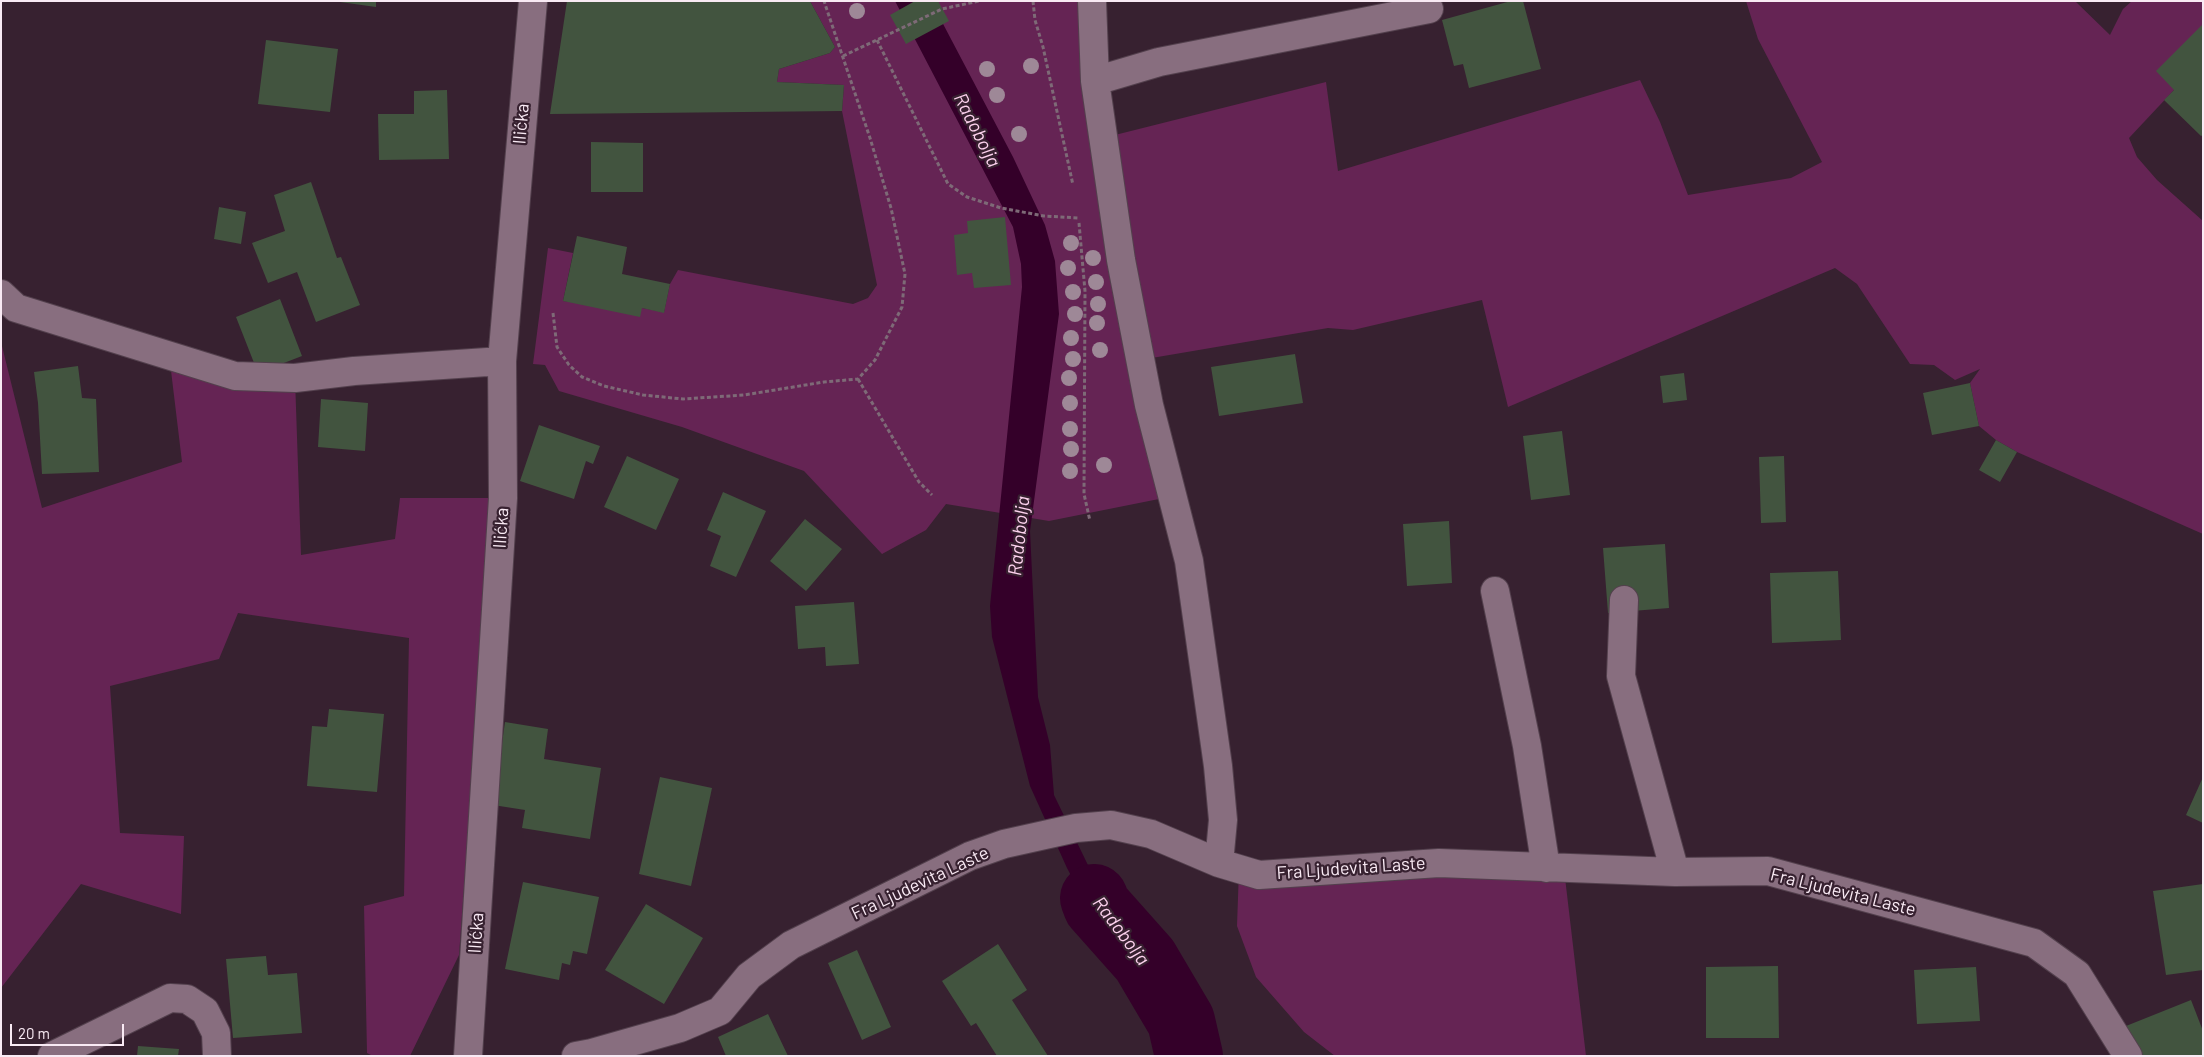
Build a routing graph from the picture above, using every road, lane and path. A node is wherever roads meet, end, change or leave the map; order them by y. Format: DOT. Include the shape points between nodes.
graph roads {
  1 [pos="533,1"];
  2 [pos="824,1"];
  3 [pos="979,1"];
  4 [pos="1033,1"];
  5 [pos="1092,1"];
  6 [pos="1429,8"];
  7 [pos="878,40"];
  8 [pos="843,56"];
  9 [pos="1095,81"];
  10 [pos="1075,190"];
  11 [pos="1078,209"];
  12 [pos="1079,218"];
  13 [pos="1,294"];
  14 [pos="553,313"];
  15 [pos="502,362"];
  16 [pos="858,379"];
  17 [pos="932,495"];
  18 [pos="1090,521"];
  19 [pos="1495,591"];
  20 [pos="1624,600"];
  21 [pos="1219,863"];
  22 [pos="1546,868"];
  23 [pos="1675,872"];
  24 [pos="587,1055"];
  25 [pos="52,1056"];
  26 [pos="217,1056"];
  27 [pos="468,1056"];
  28 [pos="2128,1056"];
  1 -- 15 [label="street, Ilićka"];
  2 -- 8 [label="path"];
  3 -- 7 [label="path" via="942,8"];
  4 -- 10 [label="path"];
  5 -- 9 [label="street"];
  6 -- 9 [label="street" via="1159,62"];
  7 -- 8 [label="path"];
  7 -- 12 [label="path" via="948,184 968,197 1001,208"];
  8 -- 16 [label="path" via="891,208 905,274 902,307 875,360"];
  9 -- 21 [label="street" via="1121,260 1149,405 1189,561 1218,766 1222,820"];
  11 -- 12 [label="path"];
  12 -- 18 [label="path" via="1085,291 1084,494"];
  13 -- 15 [label="street" via="16,308 235,376 295,378"];
  14 -- 16 [label="path" via="557,347 569,365 582,376 604,386 643,395 683,399 744,395"];
  15 -- 27 [label="street, Ilićka" via="503,498"];
  16 -- 17 [label="path" via="919,482"];
  19 -- 22 [label="street" via="1527,746"];
  20 -- 23 [label="street" via="1621,676"];
  21 -- 22 [label="street, Fra Ljudevita Laste" via="1258,875 1439,862"];
  21 -- 24 [label="street, Fra Ljudevita Laste" via="1151,834 1111,824 1031,838 970,856 791,945 749,976 720,1011 680,1028"];
  22 -- 23 [label="street, Fra Ljudevita Laste"];
  23 -- 28 [label="street, Fra Ljudevita Laste" via="1768,871 2034,943 2077,974"];
  25 -- 26 [label="street" via="170,998 187,999 205,1011 216,1033"];
}
